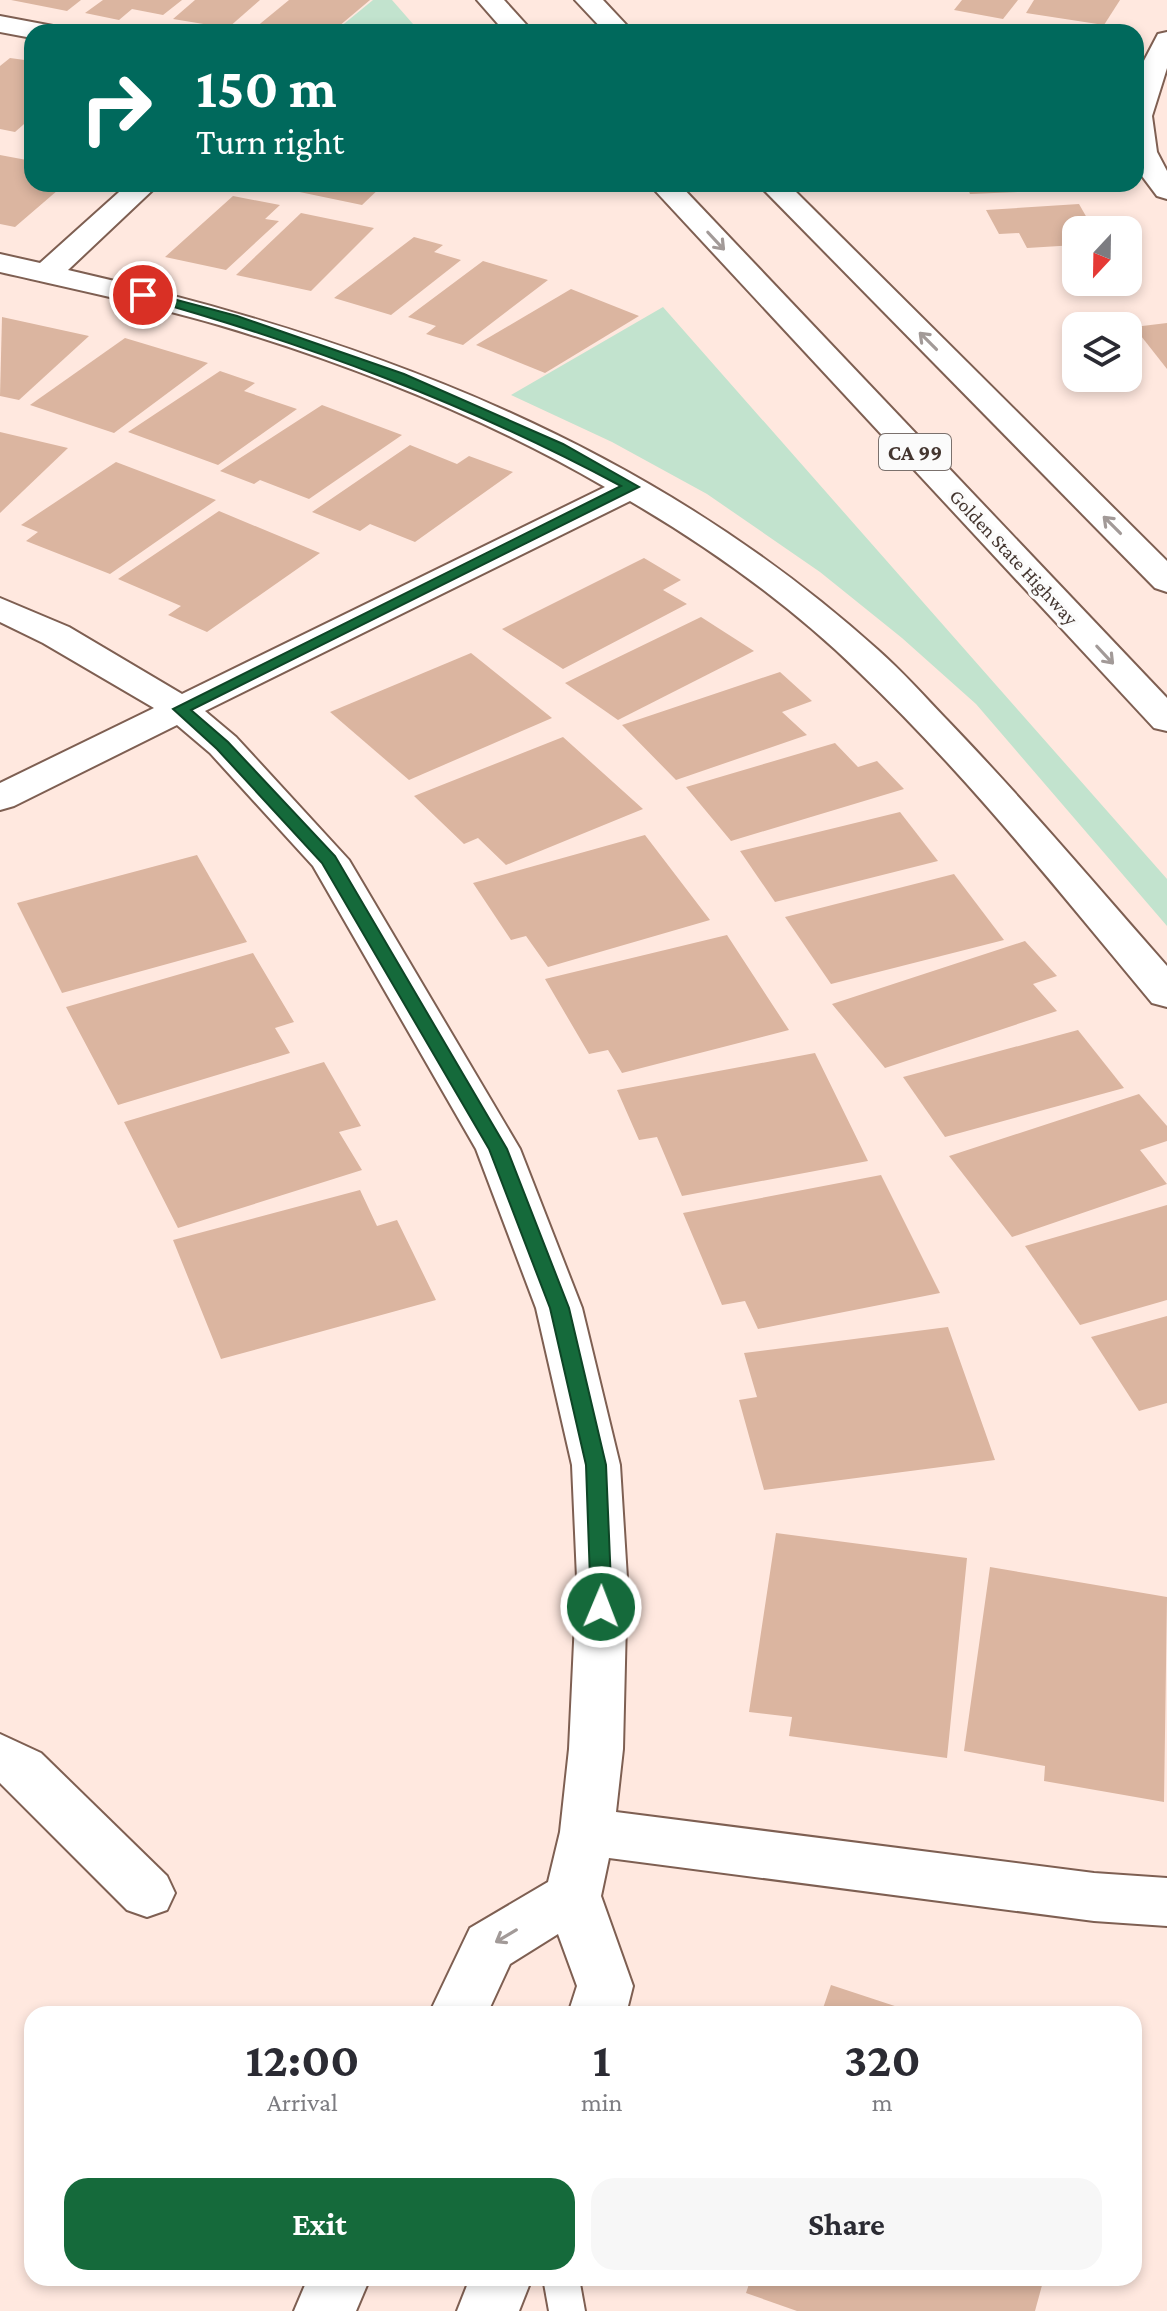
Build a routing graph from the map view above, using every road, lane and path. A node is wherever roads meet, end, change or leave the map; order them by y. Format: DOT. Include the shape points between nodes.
graph roads {
  1 [pos="490,0"];
  2 [pos="588,0"];
  3 [pos="0,24"];
  4 [pos="512,24"];
  5 [pos="612,24"];
  6 [pos="24,28"];
  7 [pos="1167,40"];
  8 [pos="1144,91"];
  9 [pos="1144,159"];
  10 [pos="1167,190"];
  11 [pos="136,192"];
  12 [pos="671,192"];
  13 [pos="780,192"];
  14 [pos="0,263"];
  15 [pos="46,274"];
  16 [pos="632,487"];
  17 [pos="1167,581"];
  18 [pos="0,609"];
  19 [pos="180,709"];
  20 [pos="1167,720"];
  21 [pos="0,798"];
  22 [pos="1167,993"];
  23 [pos="0,1756"];
  24 [pos="587,1832"];
  25 [pos="147,1893"];
  26 [pos="573,1896"];
  27 [pos="1167,1902"];
  28 [pos="462,2006"];
  29 [pos="599,2006"];
  30 [pos="336,2286"];
  31 [pos="498,2286"];
  32 [pos="562,2286"];
  33 [pos="325,2311"];
  34 [pos="488,2311"];
  35 [pos="567,2311"];
  1 -- 4 [label="main road"];
  2 -- 5 [label="main road"];
  3 -- 6 [label="main road"];
  7 -- 8 [label="main road"];
  9 -- 10 [label="main road"];
  11 -- 15 [label="main road"];
  12 -- 20 [label="main road, Golden State Highway / CA 99, one-way"];
  17 -- 13 [label="main road, one-way"];
  14 -- 15 [label="main road"];
  15 -- 16 [label="main road" via="158,299 333,352 490,416"];
  16 -- 19 [label="main road"];
  16 -- 22 [label="main road" via="721,543 855,648 988,784"];
  18 -- 19 [label="main road" via="56,635"];
  19 -- 21 [label="main road"];
  19 -- 24 [label="main road" via="223,745 329,860 498,1149 559,1308 596,1465 602,1578 596,1749"];
  23 -- 25 [label="main road" via="22,1769"];
  24 -- 26 [label="main road"];
  24 -- 27 [label="main road"];
  26 -- 28 [label="main road, one-way" via="490,1946"];
  26 -- 29 [label="main road" via="605,1986"];
  30 -- 33 [label="main road"];
  31 -- 34 [label="main road"];
  32 -- 35 [label="lane"];
}
